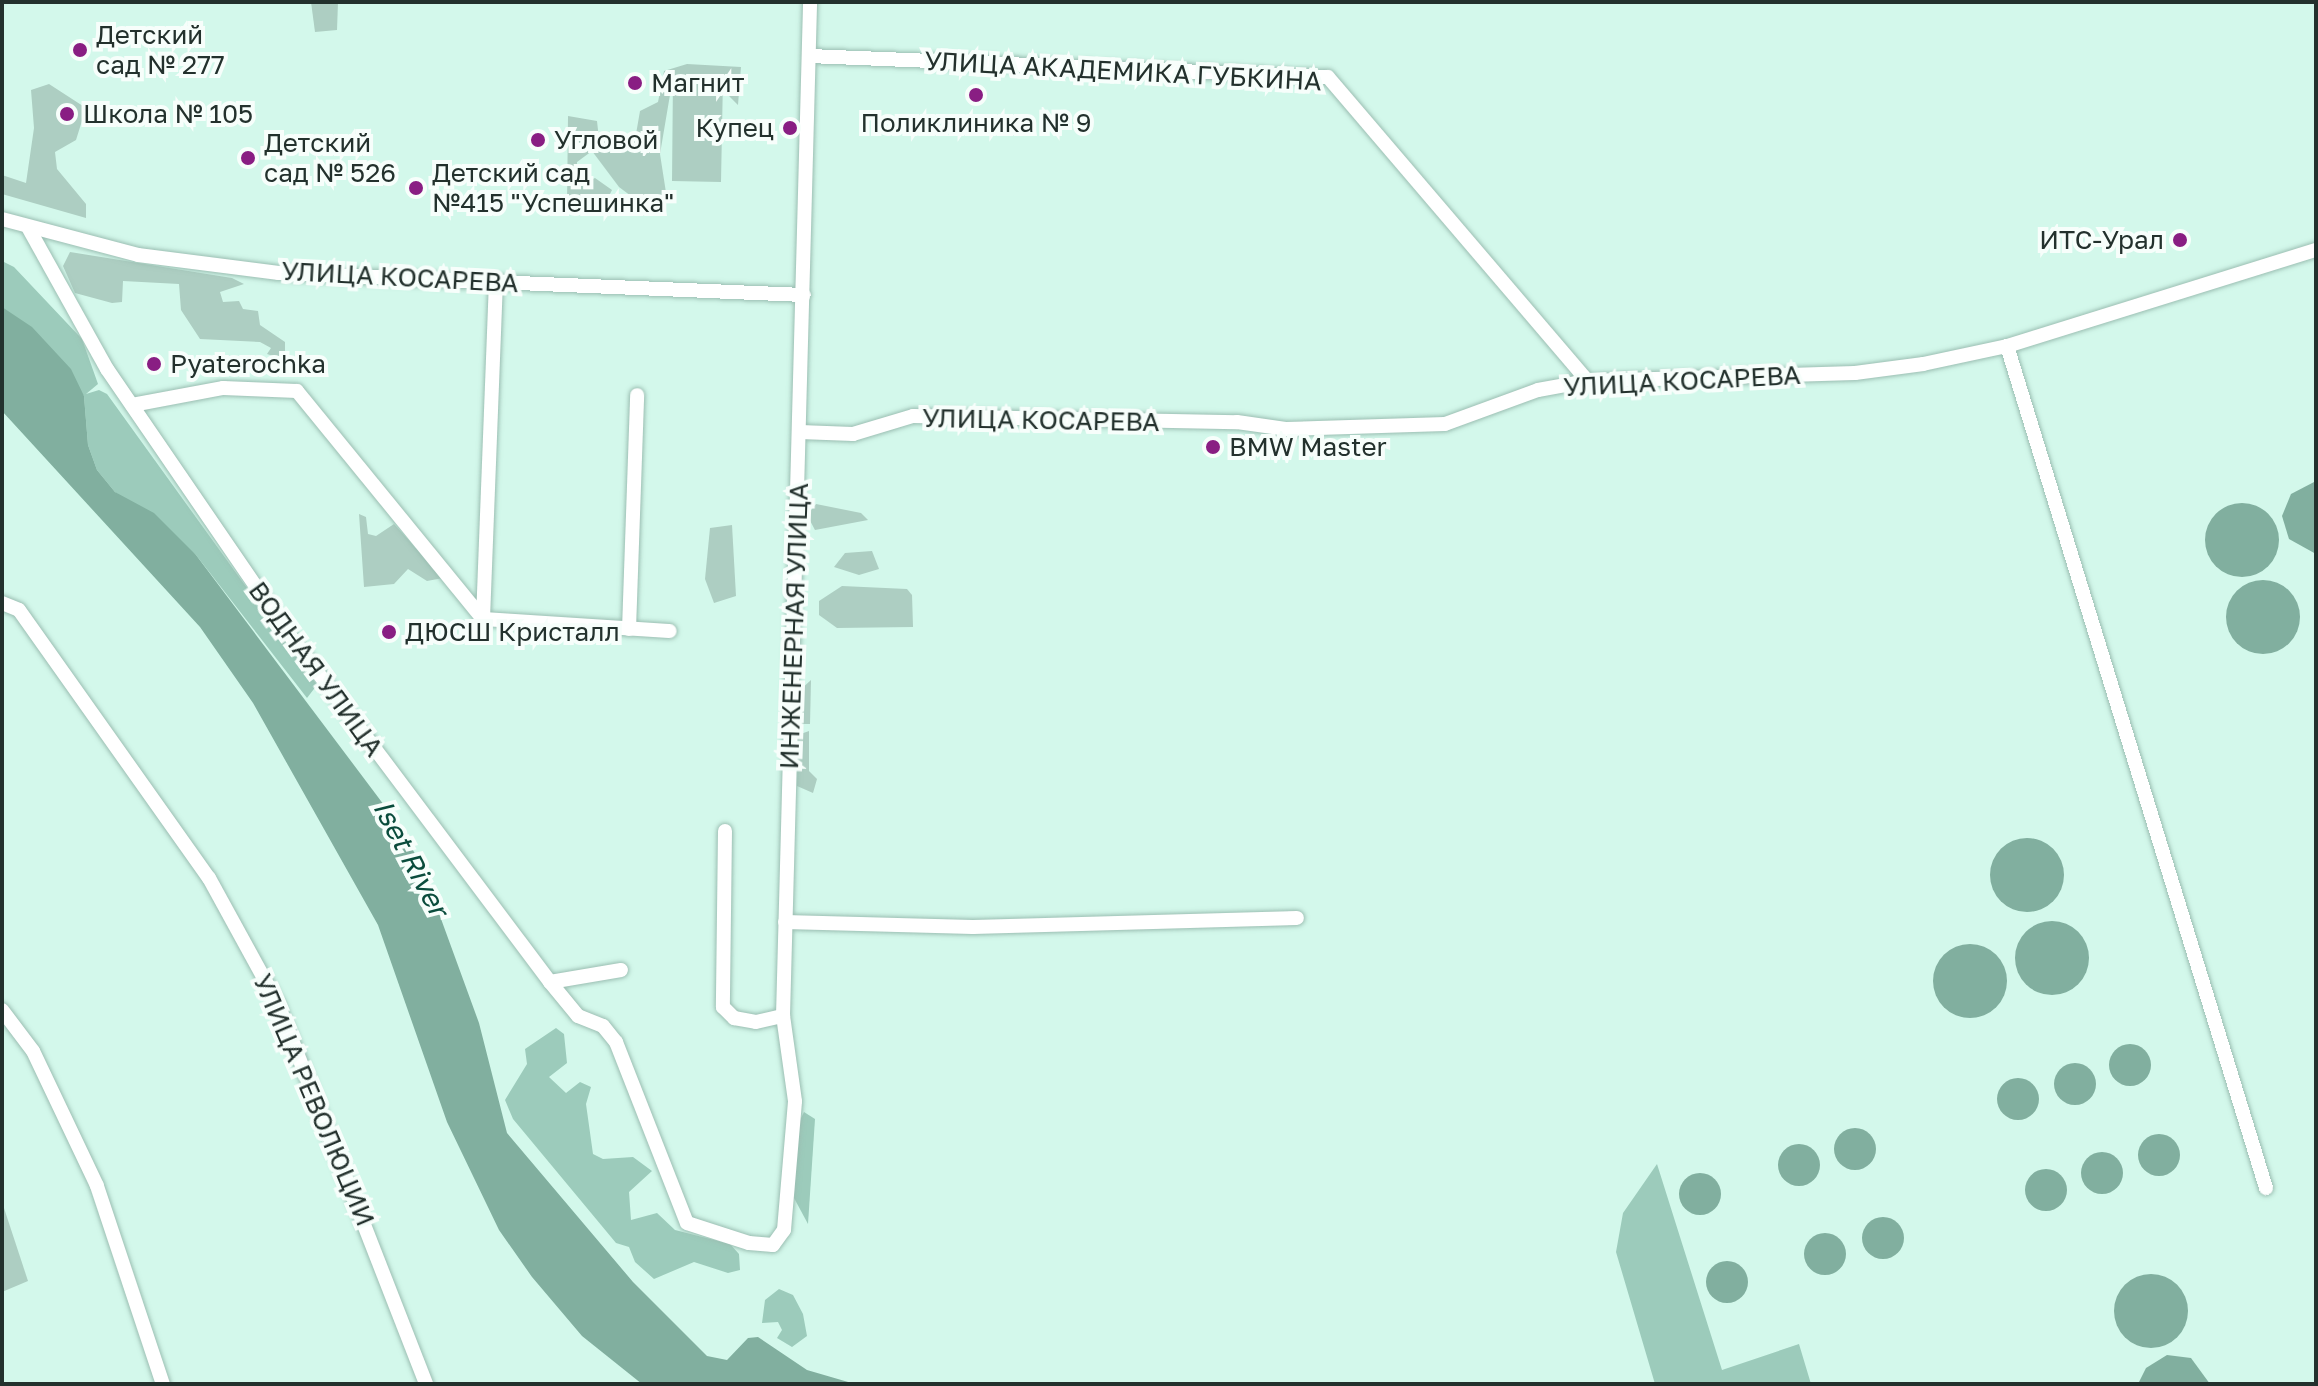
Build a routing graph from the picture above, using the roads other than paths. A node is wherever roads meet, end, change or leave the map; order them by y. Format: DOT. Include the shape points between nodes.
graph roads {
  1 [pos="810,2"];
  2 [pos="809,56"];
  3 [pos="2,219"];
  4 [pos="29,229"];
  5 [pos="2316,250"];
  6 [pos="496,282"];
  7 [pos="804,295"];
  8 [pos="2007,346"];
  9 [pos="1588,381"];
  10 [pos="637,395"];
  11 [pos="132,405"];
  12 [pos="800,432"];
  13 [pos="2,603"];
  14 [pos="483,619"];
  15 [pos="629,629"];
  16 [pos="670,631"];
  17 [pos="725,831"];
  18 [pos="1297,918"];
  19 [pos="785,922"];
  20 [pos="621,970"];
  21 [pos="550,982"];
  22 [pos="2,1010"];
  23 [pos="783,1016"];
  24 [pos="2266,1188"];
  25 [pos="773,1245"];
  26 [pos="163,1384"];
  27 [pos="426,1384"];
  1 -- 2 [label="street, ИНЖЕНЕРНАЯ УЛИЦА"];
  2 -- 7 [label="street, ИНЖЕНЕРНАЯ УЛИЦА"];
  2 -- 9 [label="street, УЛИЦА АКАДЕМИКА ГУБКИНА" via="1328,77"];
  3 -- 4 [label="street, УЛИЦА КОСАРЕВА"];
  4 -- 6 [label="street, УЛИЦА КОСАРЕВА" via="138,255 224,267"];
  4 -- 11 [label="street, ВОДНАЯ УЛИЦА"];
  5 -- 8 [label="street, УЛИЦА КОСАРЕВА"];
  6 -- 7 [label="street, УЛИЦА КОСАРЕВА"];
  6 -- 14 [label="street"];
  7 -- 12 [label="street, ИНЖЕНЕРНАЯ УЛИЦА"];
  8 -- 9 [label="street, УЛИЦА КОСАРЕВА" via="1855,373"];
  8 -- 24 [label="street"];
  9 -- 12 [label="street, УЛИЦА КОСАРЕВА" via="1538,390 1445,424 1286,429 1237,422 913,416 853,434"];
  10 -- 15 [label="street"];
  11 -- 14 [label="street" via="223,388 297,391"];
  11 -- 21 [label="street, ВОДНАЯ УЛИЦА" via="285,629"];
  12 -- 19 [label="street, ИНЖЕНЕРНАЯ УЛИЦА"];
  13 -- 27 [label="street, УЛИЦА РЕВОЛЮЦИИ" via="19,610 209,878 272,992 346,1166"];
  14 -- 15 [label="street"];
  15 -- 16 [label="street"];
  17 -- 23 [label="street" via="723,1007 734,1018 756,1022"];
  18 -- 19 [label="street" via="973,927"];
  19 -- 23 [label="street, ИНЖЕНЕРНАЯ УЛИЦА"];
  20 -- 21 [label="street"];
  21 -- 25 [label="street, ВОДНАЯ УЛИЦА" via="578,1016 603,1026 616,1042 687,1223 749,1243"];
  22 -- 26 [label="street" via="33,1051 97,1186"];
  23 -- 25 [label="street, ИНЖЕНЕРНАЯ УЛИЦА" via="795,1101 784,1230"];
}
